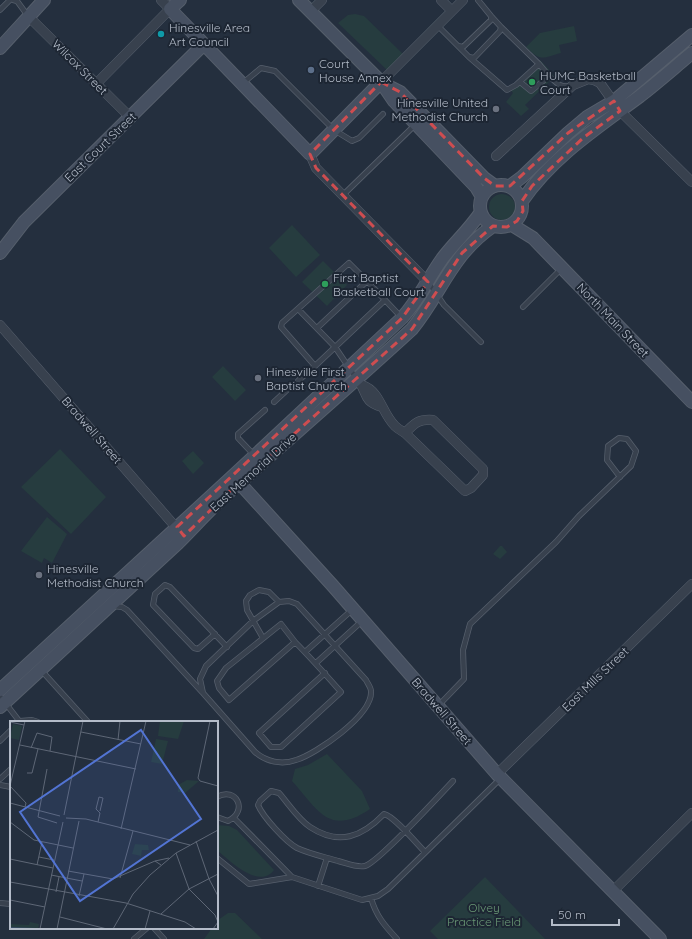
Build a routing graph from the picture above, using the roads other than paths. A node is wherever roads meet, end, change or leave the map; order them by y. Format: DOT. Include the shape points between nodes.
graph roads {
  1 [pos="12,0"];
  2 [pos="44,0"];
  3 [pos="160,0"];
  4 [pos="180,0"];
  5 [pos="299,0"];
  6 [pos="322,0"];
  7 [pos="441,0"];
  8 [pos="463,0"];
  9 [pos="478,0"];
  10 [pos="170,9"];
  11 [pos="0,10"];
  12 [pos="452,11"];
  13 [pos="310,12"];
  14 [pos="491,16"];
  15 [pos="29,17"];
  16 [pos="438,26"];
  17 [pos="501,27"];
  18 [pos="692,35"];
  19 [pos="203,45"];
  20 [pos="458,46"];
  21 [pos="0,48"];
  22 [pos="692,53"];
  23 [pos="469,57"];
  24 [pos="539,64"];
  25 [pos="550,76"];
  26 [pos="381,82"];
  27 [pos="520,82"];
  28 [pos="97,83"];
  29 [pos="242,84"];
  30 [pos="573,85"];
  31 [pos="617,106"];
  32 [pos="382,114"];
  33 [pos="130,118"];
  34 [pos="421,121"];
  35 [pos="334,130"];
  36 [pos="310,154"];
  37 [pos="496,156"];
  38 [pos="692,182"];
  39 [pos="495,186"];
  40 [pos="510,186"];
  41 [pos="343,195"];
  42 [pos="482,197"];
  43 [pos="522,201"];
  44 [pos="481,212"];
  45 [pos="516,221"];
  46 [pos="493,226"];
  47 [pos="0,253"];
  48 [pos="562,268"];
  49 [pos="367,281"];
  50 [pos="428,282"];
  51 [pos="436,293"];
  52 [pos="385,300"];
  53 [pos="522,307"];
  54 [pos="298,309"];
  55 [pos="402,318"];
  56 [pos="0,325"];
  57 [pos="317,328"];
  58 [pos="481,342"];
  59 [pos="335,347"];
  60 [pos="315,366"];
  61 [pos="349,366"];
  62 [pos="298,381"];
  63 [pos="359,382"];
  64 [pos="288,389"];
  65 [pos="274,402"];
  66 [pos="692,402"];
  67 [pos="265,410"];
  68 [pos="405,433"];
  69 [pos="254,455"];
  70 [pos="620,476"];
  71 [pos="237,480"];
  72 [pos="180,532"];
  73 [pos="692,584"];
  74 [pos="278,602"];
  75 [pos="109,606"];
  76 [pos="353,609"];
  77 [pos="363,620"];
  78 [pos="253,621"];
  79 [pos="215,634"];
  80 [pos="324,636"];
  81 [pos="264,638"];
  82 [pos="295,642"];
  83 [pos="334,646"];
  84 [pos="227,647"];
  85 [pos="305,652"];
  86 [pos="316,663"];
  87 [pos="36,665"];
  88 [pos="325,673"];
  89 [pos="0,690"];
  90 [pos="203,693"];
  91 [pos="2,701"];
  92 [pos="438,706"];
  93 [pos="19,721"];
  94 [pos="87,721"];
  95 [pos="10,731"];
  96 [pos="0,741"];
  97 [pos="10,770"];
  98 [pos="499,776"];
  99 [pos="0,779"];
  100 [pos="453,781"];
  101 [pos="0,785"];
  102 [pos="10,787"];
  103 [pos="218,797"];
  104 [pos="692,813"];
  105 [pos="218,817"];
  106 [pos="234,818"];
  107 [pos="404,831"];
  108 [pos="425,852"];
  109 [pos="327,858"];
  110 [pos="218,859"];
  111 [pos="292,877"];
  112 [pos="318,886"];
  113 [pos="613,891"];
  114 [pos="370,898"];
  115 [pos="0,903"];
  116 [pos="10,904"];
  117 [pos="146,929"];
  118 [pos="155,929"];
  119 [pos="134,939"];
  120 [pos="164,939"];
  121 [pos="397,939"];
  122 [pos="660,939"];
  1 -- 11 [label="lane"];
  1 -- 15 [label="lane" via="17,1"];
  2 -- 15 [label="main road"];
  3 -- 10 [label="street"];
  4 -- 10 [label="main road"];
  5 -- 13 [label="main road"];
  6 -- 13 [label="street"];
  7 -- 12 [label="street"];
  8 -- 12 [label="street"];
  9 -- 14 [label="lane"];
  10 -- 19 [label="main road"];
  10 -- 28 [label="street"];
  12 -- 16 [label="street"];
  13 -- 26 [label="main road"];
  14 -- 17 [label="lane"];
  14 -- 20 [label="lane" via="463,47"];
  15 -- 21 [label="main road"];
  15 -- 28 [label="street, Wilcox Street"];
  16 -- 20 [label="lane"];
  16 -- 26 [label="street"];
  17 -- 23 [label="lane" via="500,32 474,58"];
  17 -- 24 [label="lane"];
  18 -- 31 [label="main road"];
  19 -- 29 [label="main road"];
  19 -- 33 [label="main road, East Court Street"];
  20 -- 23 [label="lane"];
  22 -- 31 [label="main road"];
  23 -- 27 [label="lane" via="507,90"];
  24 -- 25 [label="lane"];
  24 -- 27 [label="lane"];
  25 -- 27 [label="lane" via="531,91"];
  25 -- 30 [label="lane" via="564,87"];
  26 -- 34 [label="main road" via="400,92"];
  26 -- 35 [label="main road"];
  28 -- 33 [label="street, Wilcox Street"];
  29 -- 35 [label="lane" via="261,68 275,71"];
  29 -- 36 [label="main road"];
  30 -- 31 [label="street" via="580,81 594,80 600,83"];
  30 -- 37 [label="street"];
  31 -- 38 [label="street"];
  31 -- 40 [label="main road" via="587,117"];
  31 -- 43 [label="main road" via="532,186"];
  32 -- 35 [label="lane" via="355,141"];
  33 -- 47 [label="main road, East Court Street" via="24,222"];
  34 -- 39 [label="main road"];
  34 -- 41 [label="lane"];
  34 -- 42 [label="main road"];
  35 -- 36 [label="main road"];
  36 -- 41 [label="street" via="316,168"];
  39 -- 40 [label="main road"];
  39 -- 42 [label="main road"];
  40 -- 43 [label="main road" via="519,194"];
  41 -- 50 [label="street"];
  42 -- 44 [label="main road"];
  43 -- 45 [label="main road" via="522,211"];
  44 -- 46 [label="main road"];
  44 -- 50 [label="main road, East Memorial Drive" via="471,227 448,251"];
  45 -- 46 [label="main road" via="502,228"];
  45 -- 48 [label="main road, North Main Street"];
  46 -- 51 [label="main road, East Memorial Drive" via="480,235 450,268"];
  48 -- 53 [label="lane"];
  48 -- 66 [label="main road, North Main Street"];
  49 -- 52 [label="lane"];
  49 -- 54 [label="lane" via="349,263"];
  49 -- 57 [label="lane"];
  50 -- 51 [label="lane"];
  50 -- 55 [label="main road, East Memorial Drive"];
  51 -- 58 [label="lane" via="444,306"];
  51 -- 63 [label="main road, East Memorial Drive" via="412,329"];
  52 -- 55 [label="lane"];
  52 -- 59 [label="lane"];
  54 -- 57 [label="lane"];
  54 -- 60 [label="lane" via="282,323 281,327"];
  55 -- 61 [label="main road, East Memorial Drive"];
  56 -- 72 [label="street, Bradwell Street"];
  57 -- 59 [label="lane"];
  59 -- 60 [label="lane"];
  59 -- 61 [label="lane"];
  60 -- 62 [label="lane"];
  61 -- 63 [label="lane"];
  61 -- 69 [label="main road, East Memorial Drive"];
  63 -- 68 [label="street" via="363,393 373,404 382,407 395,426"];
  63 -- 71 [label="main road, East Memorial Drive"];
  64 -- 65 [label="lane"];
  67 -- 69 [label="lane" via="238,434 238,438"];
  68 -- 68 [label="street" via="423,419 433,420 483,469 483,475 471,488 465,490"];
  69 -- 71 [label="main road, East Memorial Drive"];
  70 -- 70 [label="lane" via="631,466 636,451 627,439 619,438 608,446 607,460"];
  70 -- 92 [label="lane" via="556,542 470,624 463,650 464,679"];
  71 -- 72 [label="main road, East Memorial Drive"];
  71 -- 76 [label="main road, Bradwell Street"];
  72 -- 75 [label="main road, East Memorial Drive"];
  72 -- 87 [label="main road, East Memorial Drive"];
  73 -- 98 [label="street, East Mills Street"];
  74 -- 78 [label="lane"];
  74 -- 78 [label="lane" via="269,592 259,590 250,595 246,606"];
  74 -- 80 [label="lane" via="289,601 297,604"];
  75 -- 87 [label="main road, East Memorial Drive"];
  75 -- 90 [label="lane" via="127,610"];
  76 -- 77 [label="main road, Bradwell Street"];
  76 -- 80 [label="lane"];
  77 -- 83 [label="lane"];
  77 -- 92 [label="main road, Bradwell Street"];
  78 -- 81 [label="lane"];
  78 -- 84 [label="lane"];
  79 -- 79 [label="lane" via="170,587 165,585 155,594 153,605 194,648 198,649"];
  79 -- 84 [label="lane"];
  80 -- 83 [label="lane"];
  80 -- 85 [label="lane"];
  81 -- 82 [label="lane" via="280,624"];
  81 -- 82 [label="lane" via="226,668 217,681 229,700"];
  82 -- 85 [label="lane"];
  83 -- 86 [label="lane"];
  83 -- 90 [label="lane" via="366,680 372,690 370,700 349,726 310,754 294,761 277,762 261,757"];
  84 -- 90 [label="lane" via="206,666 200,679"];
  85 -- 86 [label="lane"];
  86 -- 88 [label="lane"];
  87 -- 89 [label="main road, East Memorial Drive"];
  87 -- 91 [label="main road, East Memorial Drive"];
  87 -- 94 [label="lane"];
  88 -- 88 [label="lane" via="341,692 281,747 272,747 259,734"];
  91 -- 93 [label="lane"];
  92 -- 98 [label="main road, Bradwell Street"];
  95 -- 96 [label="lane"];
  97 -- 99 [label="lane"];
  98 -- 108 [label="lane"];
  98 -- 113 [label="main road, Bradwell Street"];
  100 -- 107 [label="lane"];
  101 -- 102 [label="lane"];
  103 -- 106 [label="lane" via="226,794 236,798 239,805"];
  104 -- 113 [label="street"];
  105 -- 106 [label="lane" via="228,821"];
  106 -- 111 [label="lane"];
  107 -- 108 [label="lane"];
  107 -- 109 [label="lane" via="374,861 365,866"];
  107 -- 109 [label="lane" via="384,814 362,833 352,837 332,836 309,826 279,793 271,791 260,800 258,806 264,816 291,843"];
  108 -- 114 [label="lane" via="388,889"];
  109 -- 112 [label="lane"];
  110 -- 111 [label="lane" via="250,884"];
  111 -- 112 [label="lane"];
  112 -- 114 [label="lane" via="362,900"];
  113 -- 122 [label="main road, Bradwell Street"];
  114 -- 121 [label="lane" via="381,922"];
  115 -- 116 [label="lane"];
  117 -- 119 [label="lane"];
  118 -- 120 [label="lane"];
}
